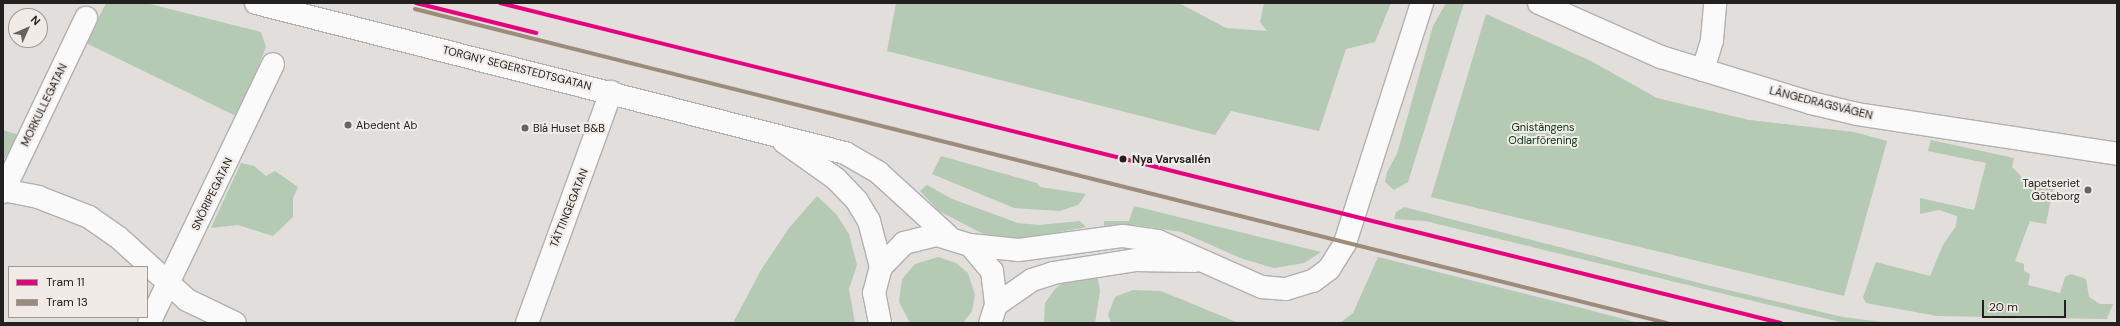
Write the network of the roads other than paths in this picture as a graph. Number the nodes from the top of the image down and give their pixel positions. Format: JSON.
{"nodes":[{"id":1,"x":256,"y":3,"type":"edge"},
{"id":2,"x":1422,"y":3,"type":"edge"},
{"id":3,"x":1539,"y":3,"type":"edge"},
{"id":4,"x":1715,"y":3,"type":"edge"},
{"id":5,"x":86,"y":18,"type":"dead end"},
{"id":6,"x":273,"y":64,"type":"dead end"},
{"id":7,"x":1702,"y":70,"type":"junction"},
{"id":8,"x":611,"y":92,"type":"junction"},
{"id":9,"x":777,"y":137,"type":"junction"},
{"id":10,"x":2117,"y":154,"type":"edge"},
{"id":11,"x":3,"y":191,"type":"edge"},
{"id":12,"x":948,"y":236,"type":"junction"},
{"id":13,"x":970,"y":245,"type":"junction"},
{"id":14,"x":1204,"y":262,"type":"junction"},
{"id":15,"x":881,"y":267,"type":"junction"},
{"id":16,"x":168,"y":284,"type":"junction"},
{"id":17,"x":996,"y":317,"type":"edge"},
{"id":18,"x":149,"y":323,"type":"edge"},
{"id":19,"x":234,"y":323,"type":"edge"},
{"id":20,"x":527,"y":323,"type":"edge"},
{"id":21,"x":880,"y":323,"type":"edge"}],
"edges":[{"from":1,"to":8,"type":"street","name":"TORGNY SEGERSTEDTSGATAN"},
{"from":2,"to":14,"type":"street"},
{"from":3,"to":7,"type":"street","name":"LÅNGEDRAGSVÄGEN"},
{"from":4,"to":7,"type":"street"},
{"from":5,"to":11,"type":"street","name":"MORKULLEGATAN"},
{"from":6,"to":16,"type":"street","name":"SNÖRIPEGATAN"},
{"from":7,"to":10,"type":"street","name":"LÅNGEDRAGSVÄGEN"},
{"from":8,"to":9,"type":"street","name":"TORGNY SEGERSTEDTSGATAN"},
{"from":8,"to":20,"type":"street","name":"TÄTTINGEGATAN"},
{"from":9,"to":12,"type":"street","name":"TORGNY SEGERSTEDTSGATAN"},
{"from":9,"to":15,"type":"street","name":"TORGNY SEGERSTEDTSGATAN"},
{"from":11,"to":16,"type":"street"},
{"from":12,"to":13,"type":"street"},
{"from":12,"to":15,"type":"street"},
{"from":13,"to":14,"type":"street"},
{"from":13,"to":17,"type":"street"},
{"from":14,"to":17,"type":"street"},
{"from":15,"to":21,"type":"street"},
{"from":16,"to":18,"type":"street","name":"SNÖRIPEGATAN"},
{"from":16,"to":19,"type":"street"}]}
